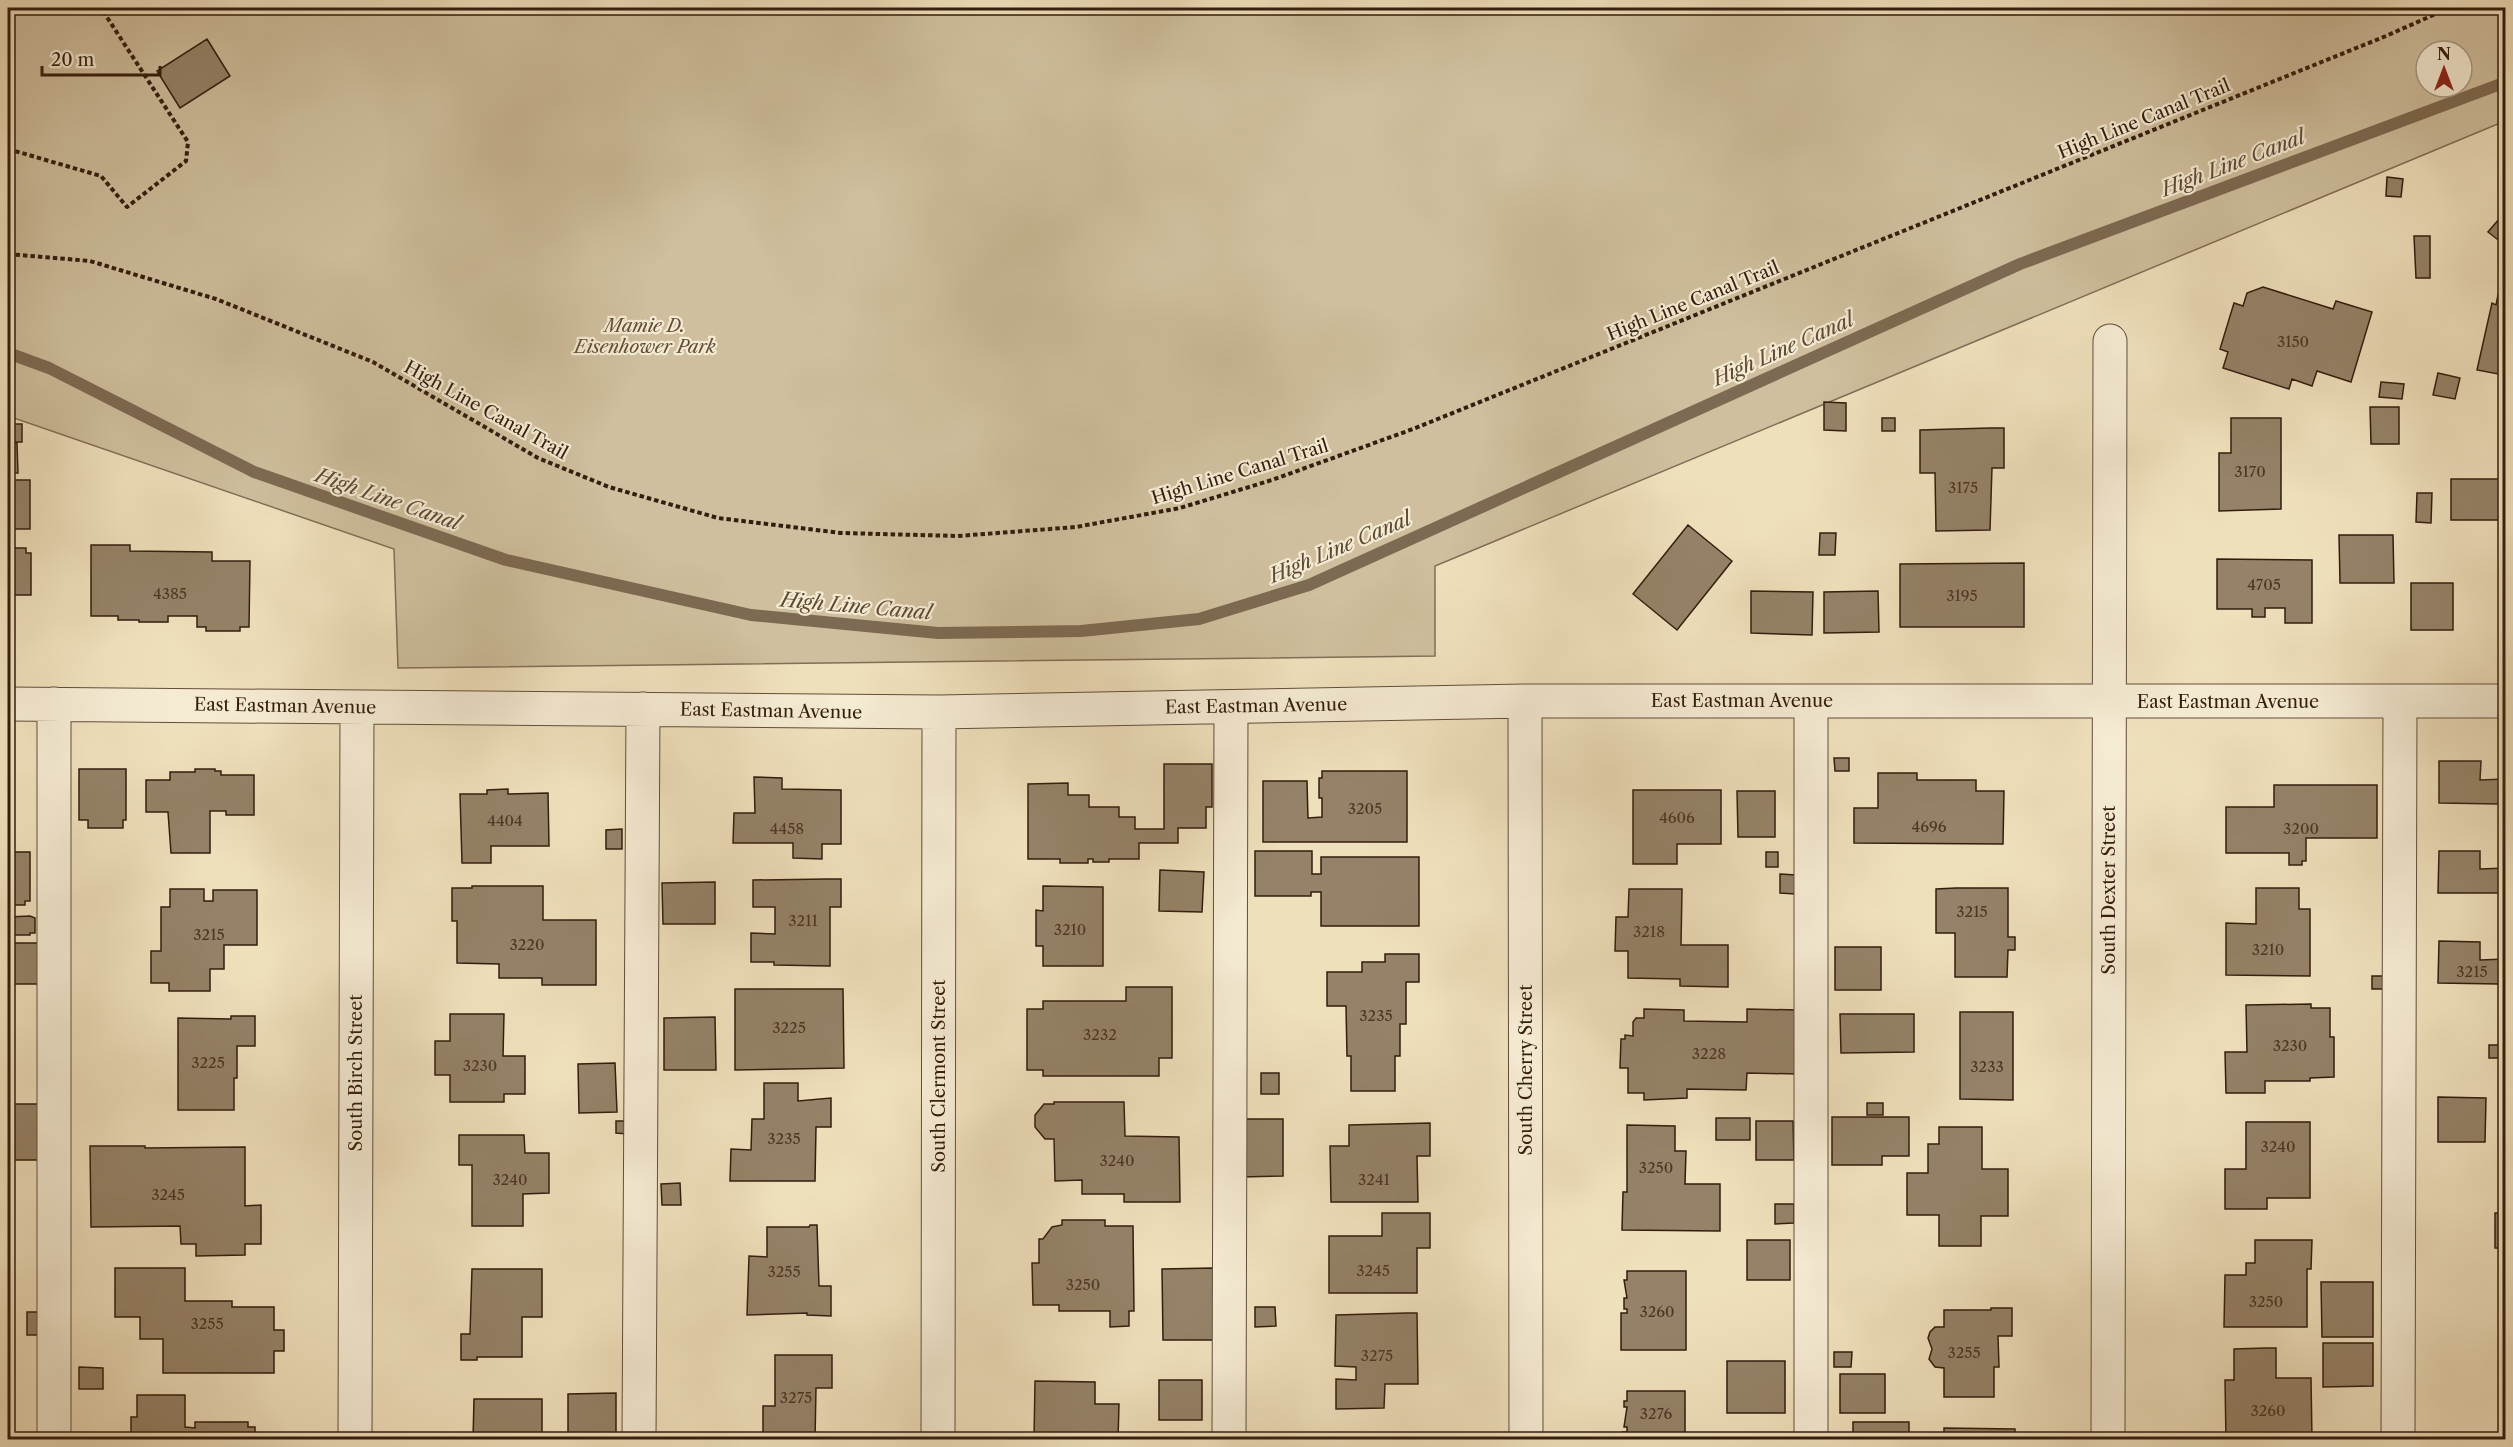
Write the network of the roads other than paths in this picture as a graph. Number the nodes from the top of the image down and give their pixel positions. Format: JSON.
{"nodes":[{"id":1,"x":2110,"y":341,"type":"dead end"},
{"id":2,"x":1525,"y":701,"type":"junction"},
{"id":3,"x":2505,"y":701,"type":"edge"},
{"id":4,"x":1811,"y":702,"type":"junction"},
{"id":5,"x":2109,"y":702,"type":"junction"},
{"id":6,"x":2400,"y":702,"type":"junction"},
{"id":7,"x":8,"y":704,"type":"edge"},
{"id":8,"x":54,"y":704,"type":"junction"},
{"id":9,"x":357,"y":707,"type":"junction"},
{"id":10,"x":1231,"y":707,"type":"junction"},
{"id":11,"x":643,"y":710,"type":"junction"},
{"id":12,"x":939,"y":712,"type":"junction"},
{"id":13,"x":54,"y":1440,"type":"edge"},
{"id":14,"x":355,"y":1440,"type":"edge"},
{"id":15,"x":639,"y":1440,"type":"edge"},
{"id":16,"x":938,"y":1440,"type":"edge"},
{"id":17,"x":1229,"y":1440,"type":"edge"},
{"id":18,"x":1526,"y":1440,"type":"edge"},
{"id":19,"x":1811,"y":1440,"type":"edge"},
{"id":20,"x":2108,"y":1440,"type":"edge"},
{"id":21,"x":2398,"y":1440,"type":"edge"}],
"edges":[{"from":1,"to":5,"type":"street","name":"South Dexter Street"},
{"from":2,"to":4,"type":"street","name":"East Eastman Avenue"},
{"from":2,"to":10,"type":"street","name":"East Eastman Avenue"},
{"from":2,"to":18,"type":"street","name":"South Cherry Street"},
{"from":3,"to":6,"type":"street","name":"East Eastman Avenue"},
{"from":4,"to":5,"type":"street","name":"East Eastman Avenue"},
{"from":4,"to":19,"type":"street"},
{"from":5,"to":6,"type":"street","name":"East Eastman Avenue"},
{"from":5,"to":20,"type":"street","name":"South Dexter Street"},
{"from":6,"to":21,"type":"street"},
{"from":7,"to":8,"type":"street","name":"East Eastman Avenue"},
{"from":8,"to":9,"type":"street","name":"East Eastman Avenue"},
{"from":8,"to":13,"type":"street"},
{"from":9,"to":11,"type":"street","name":"East Eastman Avenue"},
{"from":9,"to":14,"type":"street","name":"South Birch Street"},
{"from":10,"to":12,"type":"street","name":"East Eastman Avenue"},
{"from":10,"to":17,"type":"street"},
{"from":11,"to":12,"type":"street","name":"East Eastman Avenue"},
{"from":11,"to":15,"type":"street"},
{"from":12,"to":16,"type":"street","name":"South Clermont Street"}]}
